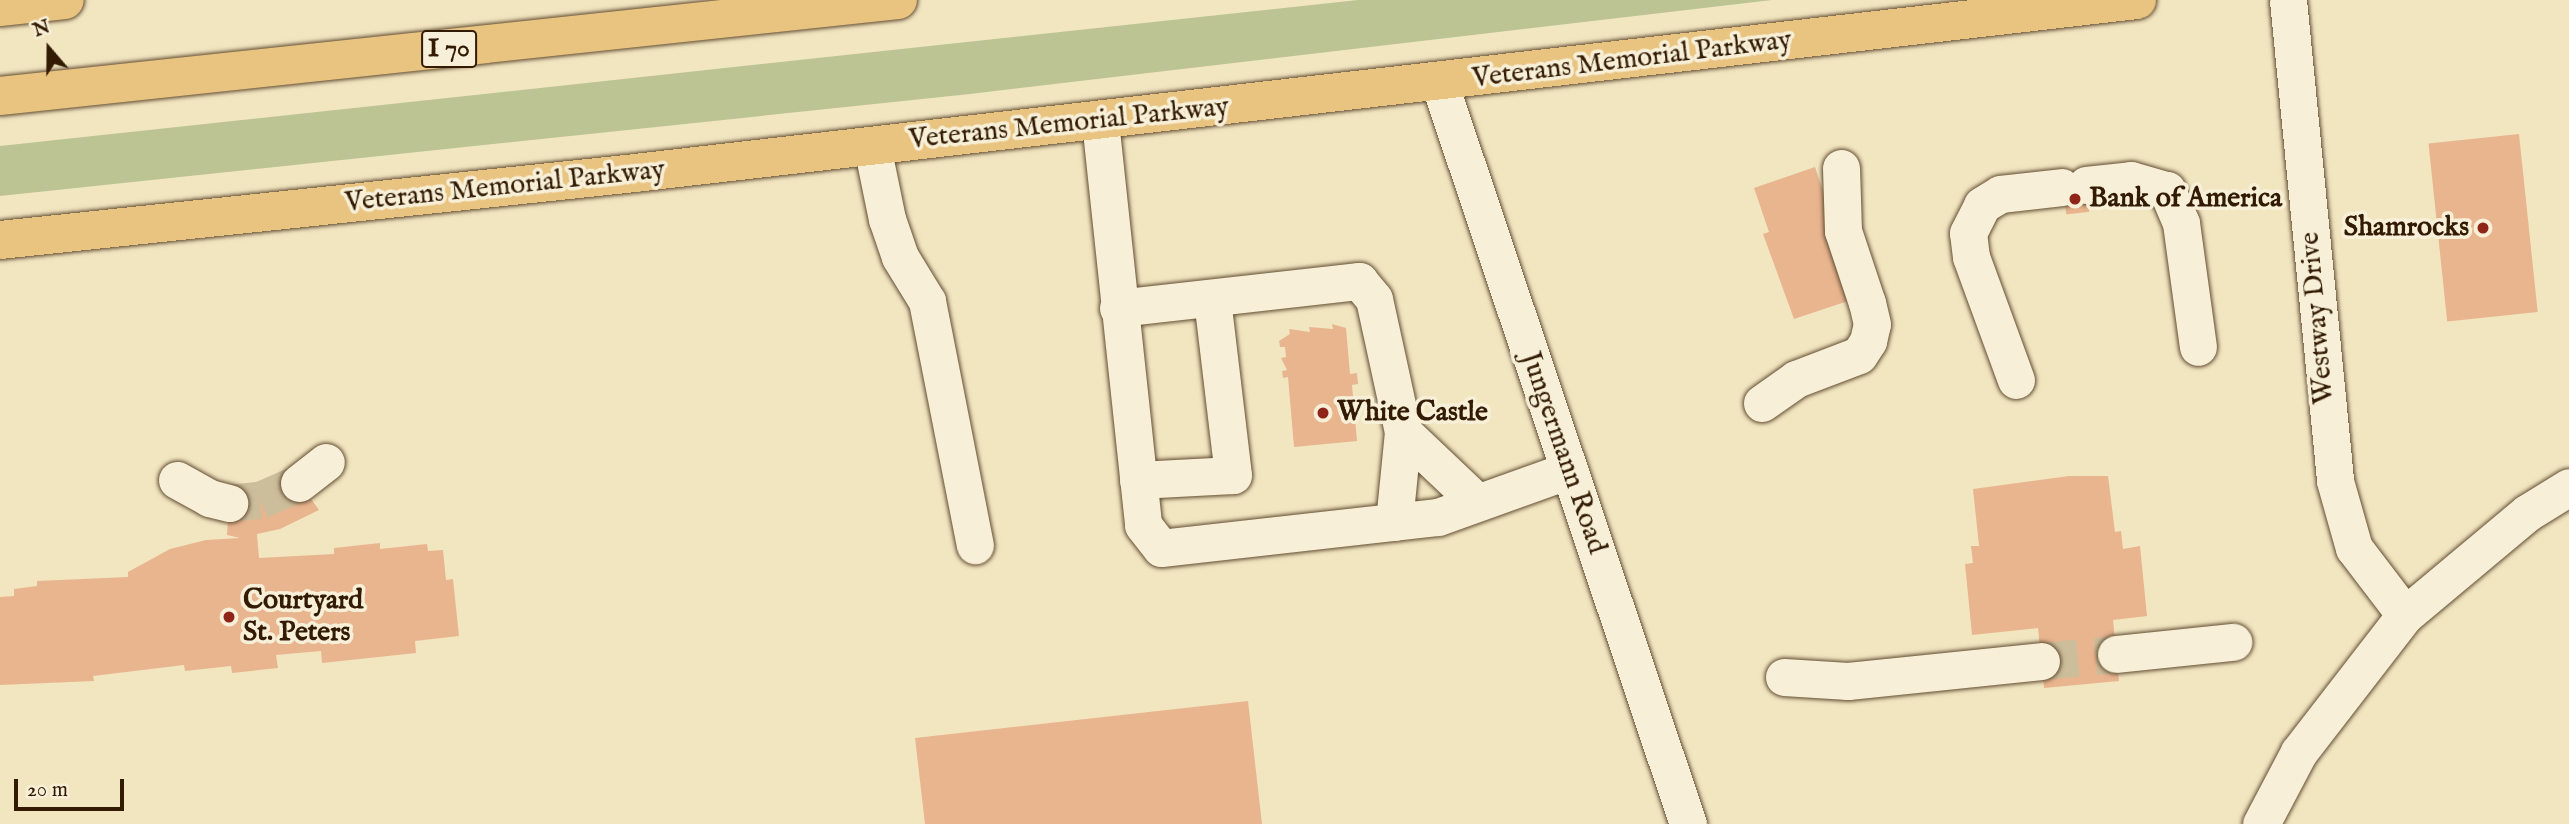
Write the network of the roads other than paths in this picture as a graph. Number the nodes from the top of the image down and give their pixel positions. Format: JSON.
{"nodes":[{"id":1,"x":65,"y":0,"type":"edge"},
{"id":2,"x":898,"y":0,"type":"edge"},
{"id":3,"x":2137,"y":0,"type":"edge"},
{"id":4,"x":2288,"y":0,"type":"edge"},
{"id":5,"x":0,"y":7,"type":"edge"},
{"id":6,"x":1439,"y":82,"type":"junction"},
{"id":7,"x":0,"y":96,"type":"edge"},
{"id":8,"x":1100,"y":121,"type":"junction"},
{"id":9,"x":872,"y":146,"type":"junction"},
{"id":10,"x":1841,"y":168,"type":"dead end"},
{"id":11,"x":0,"y":240,"type":"edge"},
{"id":12,"x":1212,"y":298,"type":"junction"},
{"id":13,"x":1118,"y":308,"type":"junction"},
{"id":14,"x":2199,"y":347,"type":"dead end"},
{"id":15,"x":2016,"y":380,"type":"dead end"},
{"id":16,"x":1762,"y":402,"type":"dead end"},
{"id":17,"x":1403,"y":432,"type":"junction"},
{"id":18,"x":1569,"y":470,"type":"junction"},
{"id":19,"x":177,"y":480,"type":"dead end"},
{"id":20,"x":1138,"y":480,"type":"junction"},
{"id":21,"x":2569,"y":487,"type":"edge"},
{"id":22,"x":1476,"y":502,"type":"junction"},
{"id":23,"x":229,"y":503,"type":"tunnel mouth"},
{"id":24,"x":1394,"y":522,"type":"junction"},
{"id":25,"x":975,"y":545,"type":"dead end"},
{"id":26,"x":2406,"y":615,"type":"junction"},
{"id":27,"x":2233,"y":642,"type":"dead end"},
{"id":28,"x":2116,"y":654,"type":"tunnel mouth"},
{"id":29,"x":2041,"y":662,"type":"tunnel mouth"},
{"id":30,"x":1784,"y":677,"type":"dead end"},
{"id":31,"x":1688,"y":824,"type":"edge"},
{"id":32,"x":2261,"y":824,"type":"edge"}],
"edges":[{"from":1,"to":5,"type":"main road"},
{"from":2,"to":7,"type":"main road","number":"I 70"},
{"from":3,"to":6,"type":"main road","name":"Veterans Memorial Parkway"},
{"from":4,"to":26,"type":"street","name":"Westway Drive"},
{"from":6,"to":8,"type":"main road","name":"Veterans Memorial Parkway"},
{"from":6,"to":18,"type":"street","name":"Jungermann Road"},
{"from":8,"to":9,"type":"main road","name":"Veterans Memorial Parkway"},
{"from":8,"to":13,"type":"street"},
{"from":9,"to":11,"type":"main road","name":"Veterans Memorial Parkway"},
{"from":9,"to":25,"type":"street"},
{"from":10,"to":16,"type":"street"},
{"from":12,"to":13,"type":"street"},
{"from":12,"to":17,"type":"street"},
{"from":12,"to":20,"type":"street"},
{"from":13,"to":20,"type":"street"},
{"from":14,"to":15,"type":"street"},
{"from":17,"to":22,"type":"street"},
{"from":17,"to":24,"type":"street"},
{"from":18,"to":22,"type":"street"},
{"from":18,"to":31,"type":"street","name":"Jungermann Road"},
{"from":19,"to":23,"type":"street"},
{"from":20,"to":24,"type":"street"},
{"from":21,"to":26,"type":"street"},
{"from":22,"to":24,"type":"street"},
{"from":26,"to":32,"type":"street"},
{"from":27,"to":28,"type":"street"},
{"from":29,"to":30,"type":"street"}]}
